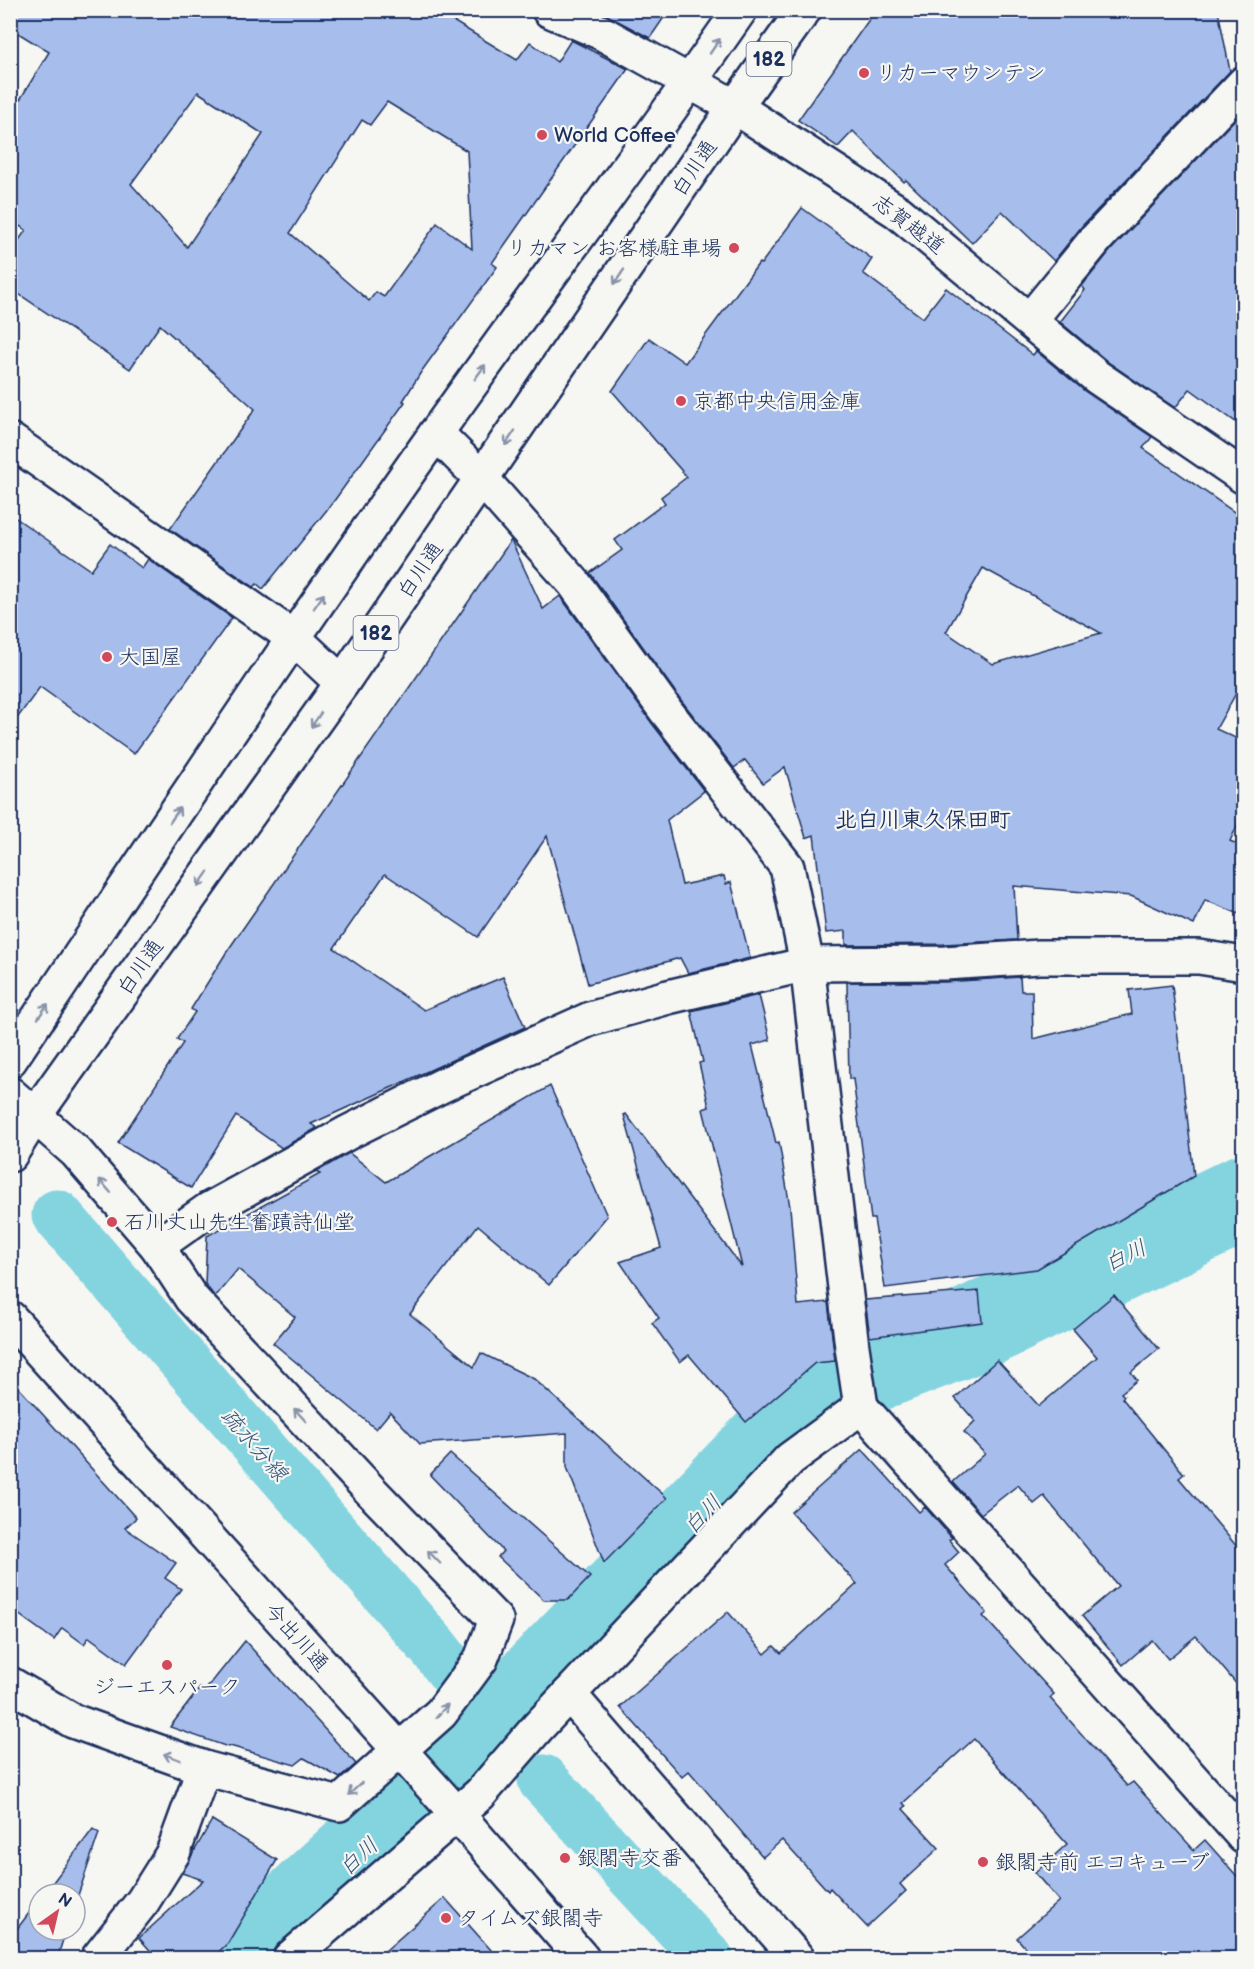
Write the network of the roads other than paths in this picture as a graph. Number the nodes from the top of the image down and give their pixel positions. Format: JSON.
{"nodes":[{"id":1,"x":549,"y":10,"type":"edge"},
{"id":2,"x":740,"y":10,"type":"edge"},
{"id":3,"x":804,"y":10,"type":"edge"},
{"id":4,"x":691,"y":82,"type":"junction"},
{"id":5,"x":1244,"y":83,"type":"edge"},
{"id":6,"x":735,"y":107,"type":"junction"},
{"id":7,"x":1030,"y":320,"type":"junction"},
{"id":8,"x":436,"y":433,"type":"junction"},
{"id":9,"x":10,"y":440,"type":"edge"},
{"id":10,"x":1244,"y":477,"type":"edge"},
{"id":11,"x":482,"y":479,"type":"junction"},
{"id":12,"x":294,"y":638,"type":"junction"},
{"id":13,"x":342,"y":683,"type":"junction"},
{"id":14,"x":807,"y":964,"type":"junction"},
{"id":15,"x":1244,"y":964,"type":"edge"},
{"id":16,"x":10,"y":1060,"type":"edge"},
{"id":17,"x":10,"y":1094,"type":"edge"},
{"id":18,"x":35,"y":1115,"type":"junction"},
{"id":19,"x":10,"y":1155,"type":"edge"},
{"id":20,"x":157,"y":1246,"type":"junction"},
{"id":21,"x":10,"y":1318,"type":"edge"},
{"id":22,"x":859,"y":1398,"type":"junction"},
{"id":23,"x":10,"y":1684,"type":"edge"},
{"id":24,"x":569,"y":1694,"type":"junction"},
{"id":25,"x":408,"y":1760,"type":"junction"},
{"id":26,"x":204,"y":1768,"type":"junction"},
{"id":27,"x":450,"y":1807,"type":"junction"},
{"id":28,"x":1244,"y":1837,"type":"edge"},
{"id":29,"x":98,"y":1959,"type":"edge"},
{"id":30,"x":290,"y":1959,"type":"edge"},
{"id":31,"x":582,"y":1959,"type":"edge"},
{"id":32,"x":797,"y":1959,"type":"edge"}],
"edges":[{"from":1,"to":4,"type":"street","name":"志賀越道"},
{"from":4,"to":2,"type":"street","number":"182","one_way":true},
{"from":3,"to":6,"type":"street","name":"白川通","number":"182"},
{"from":4,"to":6,"type":"street","name":"志賀越道"},
{"from":8,"to":4,"type":"street","number":"182","one_way":true},
{"from":5,"to":7,"type":"street"},
{"from":6,"to":7,"type":"street","name":"志賀越道"},
{"from":6,"to":11,"type":"street","name":"白川通","number":"182","one_way":true},
{"from":7,"to":10,"type":"street","name":"志賀越道"},
{"from":8,"to":11,"type":"street"},
{"from":12,"to":8,"type":"street","number":"182","one_way":true},
{"from":9,"to":12,"type":"street"},
{"from":11,"to":13,"type":"street","name":"白川通","number":"182"},
{"from":11,"to":14,"type":"street"},
{"from":12,"to":13,"type":"street"},
{"from":16,"to":12,"type":"street","number":"182","one_way":true},
{"from":13,"to":18,"type":"street","name":"白川通","number":"182","one_way":true},
{"from":14,"to":15,"type":"street"},
{"from":14,"to":20,"type":"street"},
{"from":14,"to":22,"type":"street"},
{"from":17,"to":18,"type":"street"},
{"from":18,"to":19,"type":"street","name":"白川通","number":"182"},
{"from":20,"to":18,"type":"street","one_way":true},
{"from":25,"to":20,"type":"street","one_way":true},
{"from":21,"to":25,"type":"street","name":"今出川通"},
{"from":22,"to":24,"type":"street"},
{"from":22,"to":28,"type":"street"},
{"from":26,"to":23,"type":"street","one_way":true},
{"from":24,"to":27,"type":"street"},
{"from":24,"to":32,"type":"street"},
{"from":25,"to":26,"type":"street","one_way":true},
{"from":25,"to":27,"type":"street","name":"今出川通"},
{"from":26,"to":29,"type":"street"},
{"from":27,"to":30,"type":"street"},
{"from":27,"to":31,"type":"street","name":"今出川通"}]}
